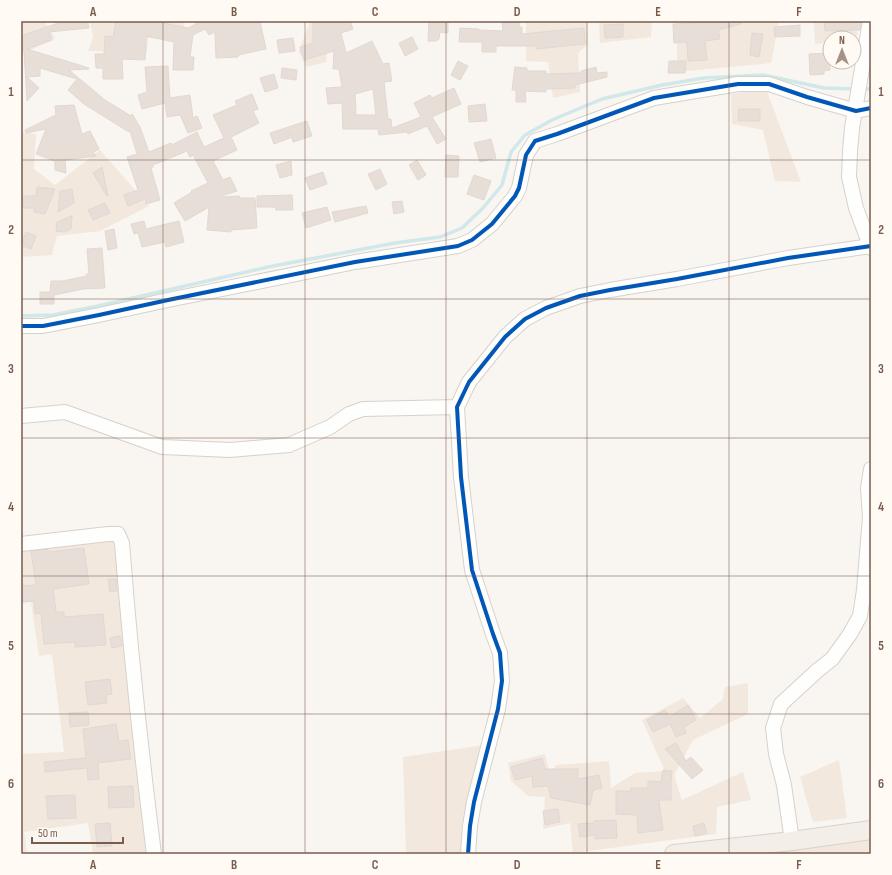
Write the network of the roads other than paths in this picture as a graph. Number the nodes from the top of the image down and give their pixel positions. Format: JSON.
{"nodes":[{"id":1,"x":870,"y":21,"type":"edge"},
{"id":2,"x":871,"y":108,"type":"edge"},
{"id":3,"x":856,"y":111,"type":"junction"},
{"id":4,"x":871,"y":247,"type":"edge"},
{"id":5,"x":21,"y":326,"type":"edge"},
{"id":6,"x":457,"y":407,"type":"junction"},
{"id":7,"x":21,"y":416,"type":"edge"},
{"id":8,"x":871,"y":469,"type":"edge"},
{"id":9,"x":21,"y":544,"type":"edge"},
{"id":10,"x":871,"y":830,"type":"edge"},
{"id":11,"x":792,"y":841,"type":"junction"},
{"id":12,"x":154,"y":854,"type":"edge"},
{"id":13,"x":468,"y":854,"type":"edge"},
{"id":14,"x":674,"y":854,"type":"edge"}],
"edges":[{"from":1,"to":3,"type":"street"},
{"from":2,"to":3,"type":"street"},
{"from":3,"to":4,"type":"street"},
{"from":3,"to":5,"type":"street"},
{"from":4,"to":6,"type":"street"},
{"from":6,"to":7,"type":"street"},
{"from":6,"to":13,"type":"street"},
{"from":8,"to":11,"type":"street"},
{"from":9,"to":12,"type":"street"},
{"from":10,"to":11,"type":"main road"},
{"from":11,"to":14,"type":"main road"}]}
